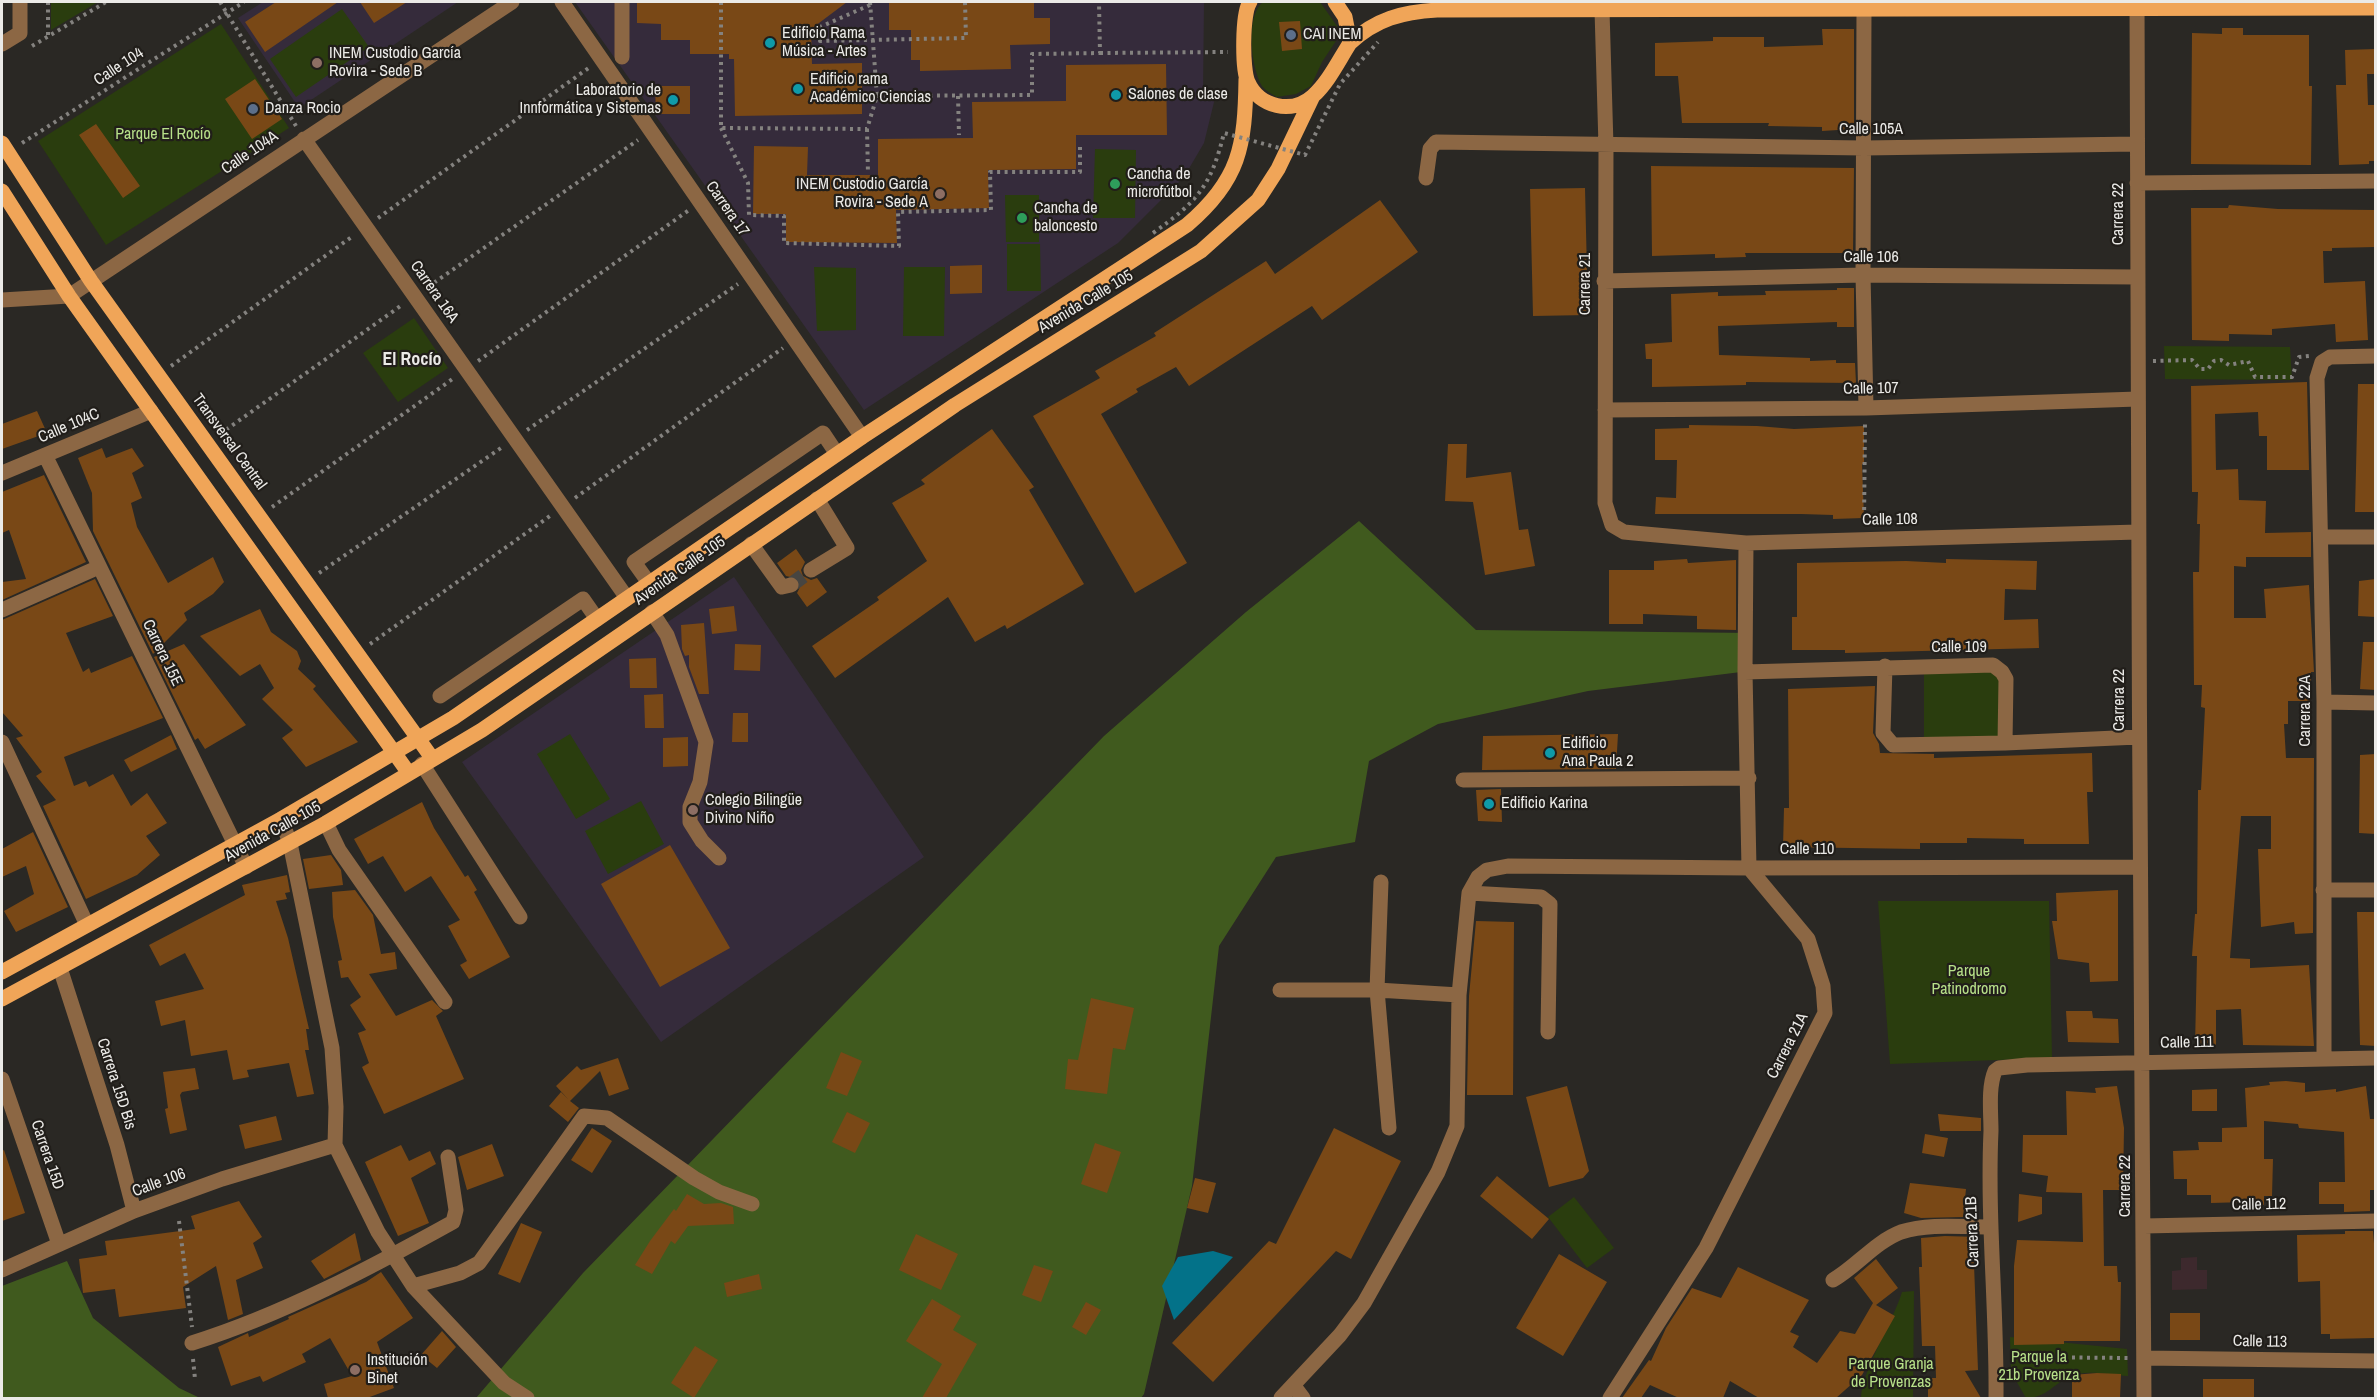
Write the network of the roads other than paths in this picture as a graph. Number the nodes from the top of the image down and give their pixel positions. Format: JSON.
{"nodes":[{"id":1,"x":20,"y":2,"type":"edge"},
{"id":2,"x":512,"y":2,"type":"edge"},
{"id":3,"x":622,"y":2,"type":"edge"},
{"id":4,"x":1244,"y":2,"type":"edge"},
{"id":5,"x":1250,"y":2,"type":"edge"},
{"id":6,"x":1335,"y":2,"type":"edge"},
{"id":7,"x":569,"y":4,"type":"edge"},
{"id":8,"x":2137,"y":5,"type":"edge"},
{"id":9,"x":2376,"y":8,"type":"edge"},
{"id":10,"x":1864,"y":9,"type":"junction"},
{"id":11,"x":1602,"y":10,"type":"junction"},
{"id":12,"x":1244,"y":18,"type":"junction"},
{"id":13,"x":1350,"y":43,"type":"junction"},
{"id":14,"x":2,"y":44,"type":"edge"},
{"id":15,"x":622,"y":57,"type":"dead end"},
{"id":16,"x":1246,"y":80,"type":"junction"},
{"id":17,"x":1313,"y":96,"type":"junction"},
{"id":18,"x":304,"y":139,"type":"junction"},
{"id":19,"x":2137,"y":144,"type":"junction"},
{"id":20,"x":1606,"y":147,"type":"junction"},
{"id":21,"x":4,"y":148,"type":"edge"},
{"id":22,"x":1864,"y":148,"type":"junction"},
{"id":23,"x":1426,"y":178,"type":"dead end"},
{"id":24,"x":2376,"y":181,"type":"edge"},
{"id":25,"x":2137,"y":183,"type":"junction"},
{"id":26,"x":2,"y":191,"type":"edge"},
{"id":27,"x":1863,"y":275,"type":"junction"},
{"id":28,"x":2138,"y":276,"type":"junction"},
{"id":29,"x":91,"y":281,"type":"junction"},
{"id":30,"x":1604,"y":281,"type":"junction"},
{"id":31,"x":69,"y":296,"type":"junction"},
{"id":32,"x":2,"y":300,"type":"edge"},
{"id":33,"x":2376,"y":356,"type":"edge"},
{"id":34,"x":2138,"y":399,"type":"junction"},
{"id":35,"x":1866,"y":408,"type":"junction"},
{"id":36,"x":1605,"y":410,"type":"junction"},
{"id":37,"x":150,"y":411,"type":"junction"},
{"id":38,"x":862,"y":437,"type":"junction"},
{"id":39,"x":837,"y":454,"type":"junction"},
{"id":40,"x":45,"y":455,"type":"junction"},
{"id":41,"x":2,"y":473,"type":"edge"},
{"id":42,"x":816,"y":499,"type":"junction"},
{"id":43,"x":2138,"y":532,"type":"junction"},
{"id":44,"x":1643,"y":533,"type":"joint"},
{"id":45,"x":2322,"y":537,"type":"junction"},
{"id":46,"x":2376,"y":537,"type":"edge"},
{"id":47,"x":1746,"y":543,"type":"junction"},
{"id":48,"x":751,"y":544,"type":"junction"},
{"id":49,"x":99,"y":567,"type":"junction"},
{"id":50,"x":811,"y":570,"type":"tunnel mouth"},
{"id":51,"x":649,"y":583,"type":"junction"},
{"id":52,"x":791,"y":585,"type":"dead end"},
{"id":53,"x":627,"y":598,"type":"junction"},
{"id":54,"x":2,"y":610,"type":"edge"},
{"id":55,"x":652,"y":612,"type":"junction"},
{"id":56,"x":597,"y":619,"type":"junction"},
{"id":57,"x":1885,"y":666,"type":"junction"},
{"id":58,"x":1745,"y":672,"type":"junction"},
{"id":59,"x":440,"y":696,"type":"dead end"},
{"id":60,"x":2324,"y":702,"type":"junction"},
{"id":61,"x":2376,"y":702,"type":"edge"},
{"id":62,"x":2138,"y":737,"type":"junction"},
{"id":63,"x":418,"y":739,"type":"junction"},
{"id":64,"x":2,"y":742,"type":"edge"},
{"id":65,"x":2006,"y":742,"type":"junction"},
{"id":66,"x":394,"y":753,"type":"junction"},
{"id":67,"x":427,"y":761,"type":"junction"},
{"id":68,"x":408,"y":772,"type":"junction"},
{"id":69,"x":1749,"y":778,"type":"junction"},
{"id":70,"x":1463,"y":780,"type":"dead end"},
{"id":71,"x":281,"y":819,"type":"junction"},
{"id":72,"x":326,"y":824,"type":"junction"},
{"id":73,"x":236,"y":843,"type":"junction"},
{"id":74,"x":290,"y":843,"type":"junction"},
{"id":75,"x":719,"y":858,"type":"dead end"},
{"id":76,"x":246,"y":867,"type":"junction"},
{"id":77,"x":2139,"y":867,"type":"junction"},
{"id":78,"x":1749,"y":868,"type":"junction"},
{"id":79,"x":1382,"y":882,"type":"dead end"},
{"id":80,"x":2323,"y":890,"type":"junction"},
{"id":81,"x":2376,"y":891,"type":"edge"},
{"id":82,"x":1469,"y":892,"type":"junction"},
{"id":83,"x":520,"y":917,"type":"dead end"},
{"id":84,"x":87,"y":925,"type":"junction"},
{"id":85,"x":60,"y":968,"type":"junction"},
{"id":86,"x":2,"y":972,"type":"edge"},
{"id":87,"x":1280,"y":990,"type":"dead end"},
{"id":88,"x":1377,"y":990,"type":"junction"},
{"id":89,"x":1459,"y":995,"type":"junction"},
{"id":90,"x":2,"y":999,"type":"edge"},
{"id":91,"x":445,"y":1002,"type":"dead end"},
{"id":92,"x":1548,"y":1032,"type":"dead end"},
{"id":93,"x":2324,"y":1058,"type":"junction"},
{"id":94,"x":2376,"y":1058,"type":"edge"},
{"id":95,"x":2144,"y":1062,"type":"junction"},
{"id":96,"x":1999,"y":1068,"type":"joint"},
{"id":97,"x":2,"y":1079,"type":"edge"},
{"id":98,"x":1389,"y":1128,"type":"dead end"},
{"id":99,"x":335,"y":1145,"type":"junction"},
{"id":100,"x":448,"y":1157,"type":"dead end"},
{"id":101,"x":752,"y":1204,"type":"dead end"},
{"id":102,"x":134,"y":1211,"type":"junction"},
{"id":103,"x":2376,"y":1221,"type":"edge"},
{"id":104,"x":2144,"y":1226,"type":"junction"},
{"id":105,"x":1989,"y":1227,"type":"junction"},
{"id":106,"x":59,"y":1244,"type":"junction"},
{"id":107,"x":392,"y":1256,"type":"junction"},
{"id":108,"x":2,"y":1270,"type":"edge"},
{"id":109,"x":1833,"y":1280,"type":"dead end"},
{"id":110,"x":413,"y":1286,"type":"junction"},
{"id":111,"x":192,"y":1343,"type":"road end"},
{"id":112,"x":2144,"y":1358,"type":"junction"},
{"id":113,"x":2376,"y":1362,"type":"edge"},
{"id":114,"x":1299,"y":1392,"type":"edge"},
{"id":115,"x":527,"y":1398,"type":"edge"},
{"id":116,"x":1281,"y":1398,"type":"edge"},
{"id":117,"x":1610,"y":1398,"type":"edge"},
{"id":118,"x":1996,"y":1398,"type":"edge"},
{"id":119,"x":2144,"y":1398,"type":"edge"}],
"edges":[{"from":1,"to":14,"type":"street"},
{"from":2,"to":18,"type":"street","name":"Calle 104A"},
{"from":3,"to":15,"type":"street"},
{"from":4,"to":12,"type":"street"},
{"from":5,"to":12,"type":"main road"},
{"from":6,"to":13,"type":"main road"},
{"from":7,"to":38,"type":"street","name":"Carrera 17"},
{"from":8,"to":9,"type":"main road"},
{"from":8,"to":10,"type":"main road"},
{"from":8,"to":19,"type":"street","name":"Carrera 22"},
{"from":10,"to":11,"type":"main road"},
{"from":10,"to":22,"type":"street"},
{"from":11,"to":13,"type":"main road"},
{"from":11,"to":20,"type":"street","name":"Carrera 21"},
{"from":12,"to":16,"type":"main road","name":"Avenida Calle 105"},
{"from":13,"to":17,"type":"main road","name":"Avenida Calle 105"},
{"from":16,"to":17,"type":"main road"},
{"from":16,"to":38,"type":"main road","name":"Avenida Calle 105"},
{"from":17,"to":42,"type":"main road","name":"Avenida Calle 105"},
{"from":18,"to":29,"type":"street","name":"Calle 104A"},
{"from":18,"to":53,"type":"street","name":"Carrera 16A"},
{"from":19,"to":22,"type":"street","name":"Calle 105A"},
{"from":19,"to":25,"type":"street","name":"Carrera 22"},
{"from":20,"to":22,"type":"street","name":"Calle 105A"},
{"from":20,"to":23,"type":"street","name":"Calle 105A"},
{"from":20,"to":30,"type":"street","name":"Carrera 21"},
{"from":21,"to":29,"type":"main road","name":"Transversal Central"},
{"from":22,"to":27,"type":"street"},
{"from":24,"to":25,"type":"street"},
{"from":25,"to":28,"type":"street","name":"Carrera 22"},
{"from":26,"to":31,"type":"main road"},
{"from":27,"to":28,"type":"street","name":"Calle 106"},
{"from":27,"to":30,"type":"street","name":"Calle 106"},
{"from":27,"to":35,"type":"street"},
{"from":28,"to":34,"type":"street","name":"Carrera 22"},
{"from":29,"to":31,"type":"street","name":"Calle 104A"},
{"from":29,"to":63,"type":"main road","name":"Transversal Central"},
{"from":30,"to":36,"type":"street","name":"Carrera 21"},
{"from":31,"to":32,"type":"street"},
{"from":31,"to":37,"type":"main road"},
{"from":33,"to":45,"type":"street","name":"Carrera 22A"},
{"from":34,"to":35,"type":"street","name":"Calle 107"},
{"from":34,"to":43,"type":"street","name":"Carrera 22"},
{"from":35,"to":36,"type":"street","name":"Calle 107"},
{"from":36,"to":44,"type":"street","name":"Carrera 21"},
{"from":37,"to":40,"type":"street","name":"Calle 104C"},
{"from":37,"to":66,"type":"main road"},
{"from":38,"to":39,"type":"main road","name":"Avenida Calle 105"},
{"from":39,"to":51,"type":"main road","name":"Avenida Calle 105"},
{"from":39,"to":51,"type":"street"},
{"from":40,"to":41,"type":"street","name":"Calle 104C"},
{"from":40,"to":49,"type":"street","name":"Carrera 15E"},
{"from":42,"to":48,"type":"main road","name":"Avenida Calle 105"},
{"from":42,"to":50,"type":"street"},
{"from":43,"to":47,"type":"street","name":"Calle 108"},
{"from":43,"to":62,"type":"street","name":"Carrera 22"},
{"from":44,"to":47,"type":"street","name":"Calle 108"},
{"from":45,"to":46,"type":"street"},
{"from":45,"to":60,"type":"street","name":"Carrera 22A"},
{"from":47,"to":58,"type":"street"},
{"from":48,"to":52,"type":"street"},
{"from":48,"to":55,"type":"main road","name":"Avenida Calle 105"},
{"from":49,"to":54,"type":"street"},
{"from":49,"to":73,"type":"street","name":"Carrera 15E"},
{"from":51,"to":53,"type":"main road","name":"Avenida Calle 105"},
{"from":53,"to":56,"type":"main road","name":"Avenida Calle 105"},
{"from":55,"to":67,"type":"main road","name":"Avenida Calle 105"},
{"from":55,"to":75,"type":"street"},
{"from":56,"to":59,"type":"street"},
{"from":56,"to":63,"type":"main road","name":"Avenida Calle 105"},
{"from":57,"to":58,"type":"street","name":"Calle 109"},
{"from":57,"to":65,"type":"street","name":"Calle 109"},
{"from":57,"to":65,"type":"street"},
{"from":58,"to":69,"type":"street"},
{"from":60,"to":61,"type":"street"},
{"from":60,"to":80,"type":"street","name":"Carrera 22A"},
{"from":62,"to":65,"type":"street"},
{"from":62,"to":77,"type":"street","name":"Carrera 22"},
{"from":63,"to":66,"type":"main road","name":"Avenida Calle 105"},
{"from":63,"to":67,"type":"main road","name":"Transversal Central"},
{"from":64,"to":84,"type":"street"},
{"from":66,"to":68,"type":"main road"},
{"from":66,"to":71,"type":"main road","name":"Avenida Calle 105"},
{"from":67,"to":68,"type":"main road","name":"Avenida Calle 105"},
{"from":67,"to":83,"type":"street"},
{"from":68,"to":72,"type":"main road","name":"Avenida Calle 105"},
{"from":69,"to":70,"type":"street"},
{"from":69,"to":78,"type":"street"},
{"from":71,"to":73,"type":"main road","name":"Avenida Calle 105"},
{"from":71,"to":74,"type":"street"},
{"from":72,"to":74,"type":"main road","name":"Avenida Calle 105"},
{"from":72,"to":91,"type":"street"},
{"from":73,"to":76,"type":"street","name":"Carrera 15E"},
{"from":73,"to":84,"type":"main road","name":"Avenida Calle 105"},
{"from":74,"to":76,"type":"main road","name":"Avenida Calle 105"},
{"from":74,"to":99,"type":"street"},
{"from":76,"to":85,"type":"main road","name":"Avenida Calle 105"},
{"from":77,"to":78,"type":"street","name":"Calle 110"},
{"from":77,"to":95,"type":"street","name":"Carrera 22"},
{"from":78,"to":82,"type":"street","name":"Calle 110"},
{"from":78,"to":117,"type":"street","name":"Carrera 21A"},
{"from":79,"to":88,"type":"street"},
{"from":80,"to":81,"type":"street"},
{"from":80,"to":93,"type":"street","name":"Carrera 22A"},
{"from":82,"to":89,"type":"street"},
{"from":82,"to":92,"type":"street"},
{"from":84,"to":86,"type":"main road","name":"Avenida Calle 105"},
{"from":85,"to":90,"type":"main road","name":"Avenida Calle 105"},
{"from":85,"to":102,"type":"street","name":"Carrera 15D Bis"},
{"from":87,"to":88,"type":"street"},
{"from":88,"to":89,"type":"street"},
{"from":88,"to":98,"type":"street"},
{"from":89,"to":114,"type":"street"},
{"from":93,"to":94,"type":"street","name":"Calle 111"},
{"from":93,"to":95,"type":"street","name":"Calle 111"},
{"from":95,"to":96,"type":"street","name":"Calle 111"},
{"from":95,"to":104,"type":"street","name":"Carrera 22"},
{"from":96,"to":105,"type":"street","name":"Carrera 21B"},
{"from":97,"to":106,"type":"street","name":"Carrera 15D"},
{"from":99,"to":102,"type":"street","name":"Calle 106"},
{"from":99,"to":107,"type":"street"},
{"from":100,"to":107,"type":"street"},
{"from":101,"to":110,"type":"street"},
{"from":102,"to":106,"type":"street","name":"Calle 106"},
{"from":103,"to":104,"type":"street","name":"Calle 112"},
{"from":104,"to":112,"type":"street","name":"Carrera 22"},
{"from":105,"to":109,"type":"street"},
{"from":105,"to":118,"type":"street","name":"Carrera 21B"},
{"from":106,"to":108,"type":"street","name":"Calle 106"},
{"from":107,"to":110,"type":"street"},
{"from":107,"to":111,"type":"street"},
{"from":110,"to":115,"type":"street"},
{"from":112,"to":113,"type":"street","name":"Calle 113"},
{"from":112,"to":119,"type":"street","name":"Carrera 22"},
{"from":114,"to":116,"type":"street"}]}
